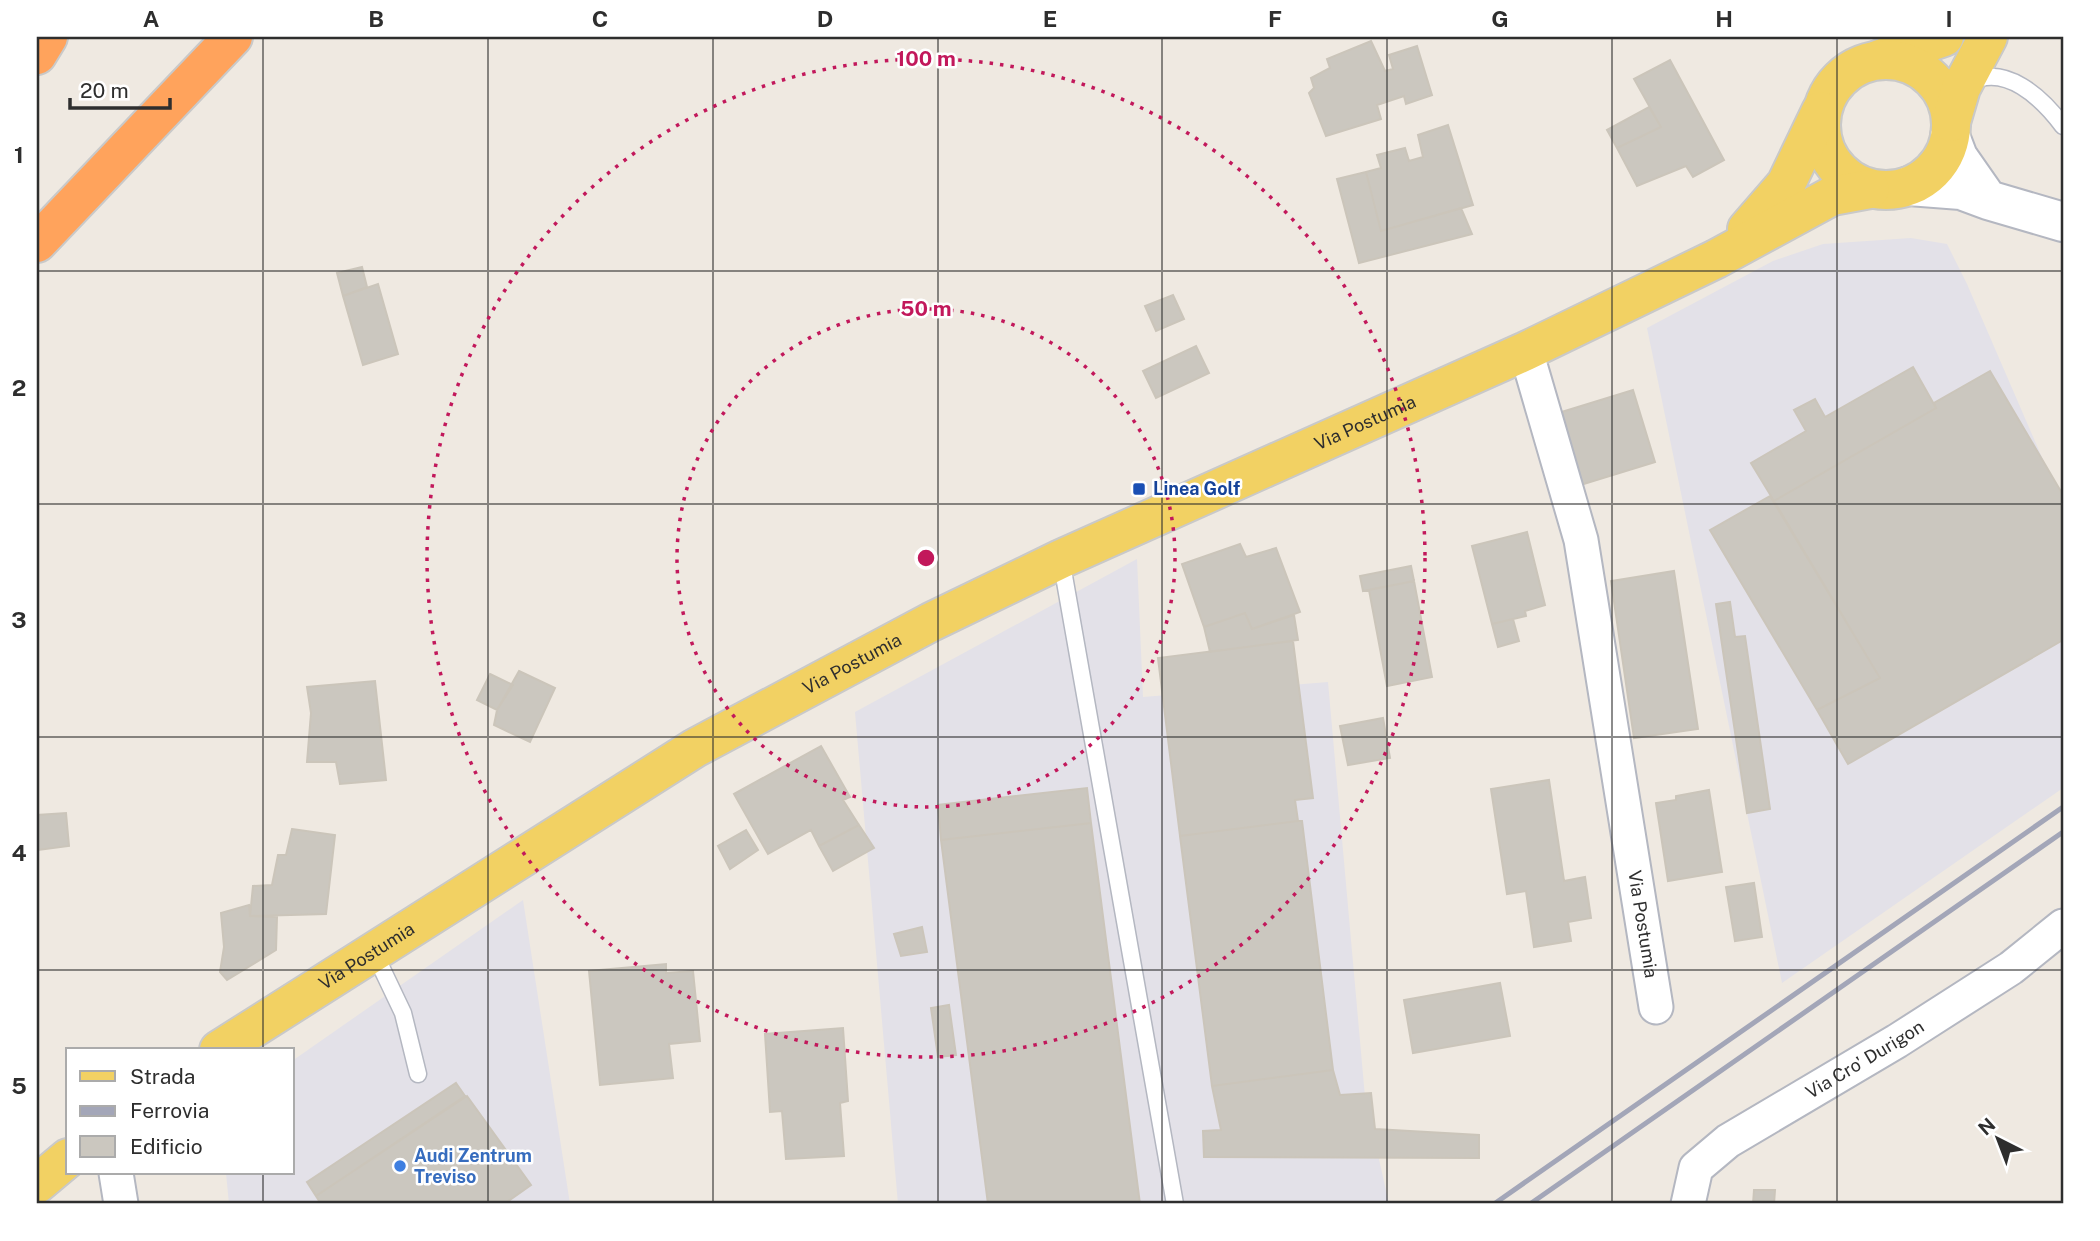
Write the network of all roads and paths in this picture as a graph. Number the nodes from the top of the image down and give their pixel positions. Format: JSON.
{"nodes":[{"id":1,"x":48,"y":37,"type":"edge"},
{"id":2,"x":233,"y":37,"type":"edge"},
{"id":3,"x":1944,"y":37,"type":"edge"},
{"id":4,"x":1987,"y":37,"type":"edge"},
{"id":5,"x":37,"y":55,"type":"edge"},
{"id":6,"x":1880,"y":59,"type":"junction"},
{"id":7,"x":1821,"y":111,"type":"junction"},
{"id":8,"x":1954,"y":115,"type":"junction"},
{"id":9,"x":2063,"y":125,"type":"edge"},
{"id":10,"x":1909,"y":186,"type":"junction"},
{"id":11,"x":1870,"y":188,"type":"junction"},
{"id":12,"x":2005,"y":204,"type":"junction"},
{"id":13,"x":2063,"y":205,"type":"edge"},
{"id":14,"x":2063,"y":222,"type":"edge"},
{"id":15,"x":37,"y":243,"type":"edge"},
{"id":16,"x":1716,"y":259,"type":"junction"},
{"id":17,"x":1526,"y":351,"type":"junction"},
{"id":18,"x":1061,"y":559,"type":"junction"},
{"id":19,"x":2063,"y":926,"type":"edge"},
{"id":20,"x":373,"y":950,"type":"junction"},
{"id":21,"x":1656,"y":1007,"type":"dead end"},
{"id":22,"x":222,"y":1048,"type":"edge"},
{"id":23,"x":418,"y":1074,"type":"dead end"},
{"id":24,"x":66,"y":1159,"type":"edge"},
{"id":25,"x":66,"y":1160,"type":"edge"},
{"id":26,"x":116,"y":1174,"type":"edge"},
{"id":27,"x":37,"y":1177,"type":"edge"},
{"id":28,"x":37,"y":1184,"type":"edge"},
{"id":29,"x":121,"y":1204,"type":"edge"},
{"id":30,"x":1175,"y":1204,"type":"edge"},
{"id":31,"x":1688,"y":1204,"type":"edge"}],
"edges":[{"from":1,"to":5,"type":"highway"},
{"from":2,"to":15,"type":"highway"},
{"from":3,"to":6,"type":"main road"},
{"from":4,"to":8,"type":"main road"},
{"from":6,"to":7,"type":"main road"},
{"from":6,"to":8,"type":"main road"},
{"from":7,"to":11,"type":"main road"},
{"from":7,"to":16,"type":"main road"},
{"from":8,"to":9,"type":"lane"},
{"from":8,"to":10,"type":"main road"},
{"from":8,"to":12,"type":"street"},
{"from":10,"to":11,"type":"main road"},
{"from":10,"to":12,"type":"street"},
{"from":11,"to":16,"type":"main road","name":"Via Postumia"},
{"from":12,"to":13,"type":"lane"},
{"from":12,"to":14,"type":"street"},
{"from":16,"to":17,"type":"main road","name":"Via Postumia"},
{"from":17,"to":18,"type":"main road","name":"Via Postumia"},
{"from":17,"to":21,"type":"street","name":"Via Postumia"},
{"from":18,"to":20,"type":"main road","name":"Via Postumia"},
{"from":18,"to":30,"type":"lane"},
{"from":19,"to":31,"type":"street","name":"Via Cro' Durigon"},
{"from":20,"to":22,"type":"main road","name":"Via Postumia"},
{"from":20,"to":23,"type":"lane"},
{"from":24,"to":27,"type":"main road"},
{"from":25,"to":28,"type":"main road"},
{"from":26,"to":29,"type":"street"}]}
